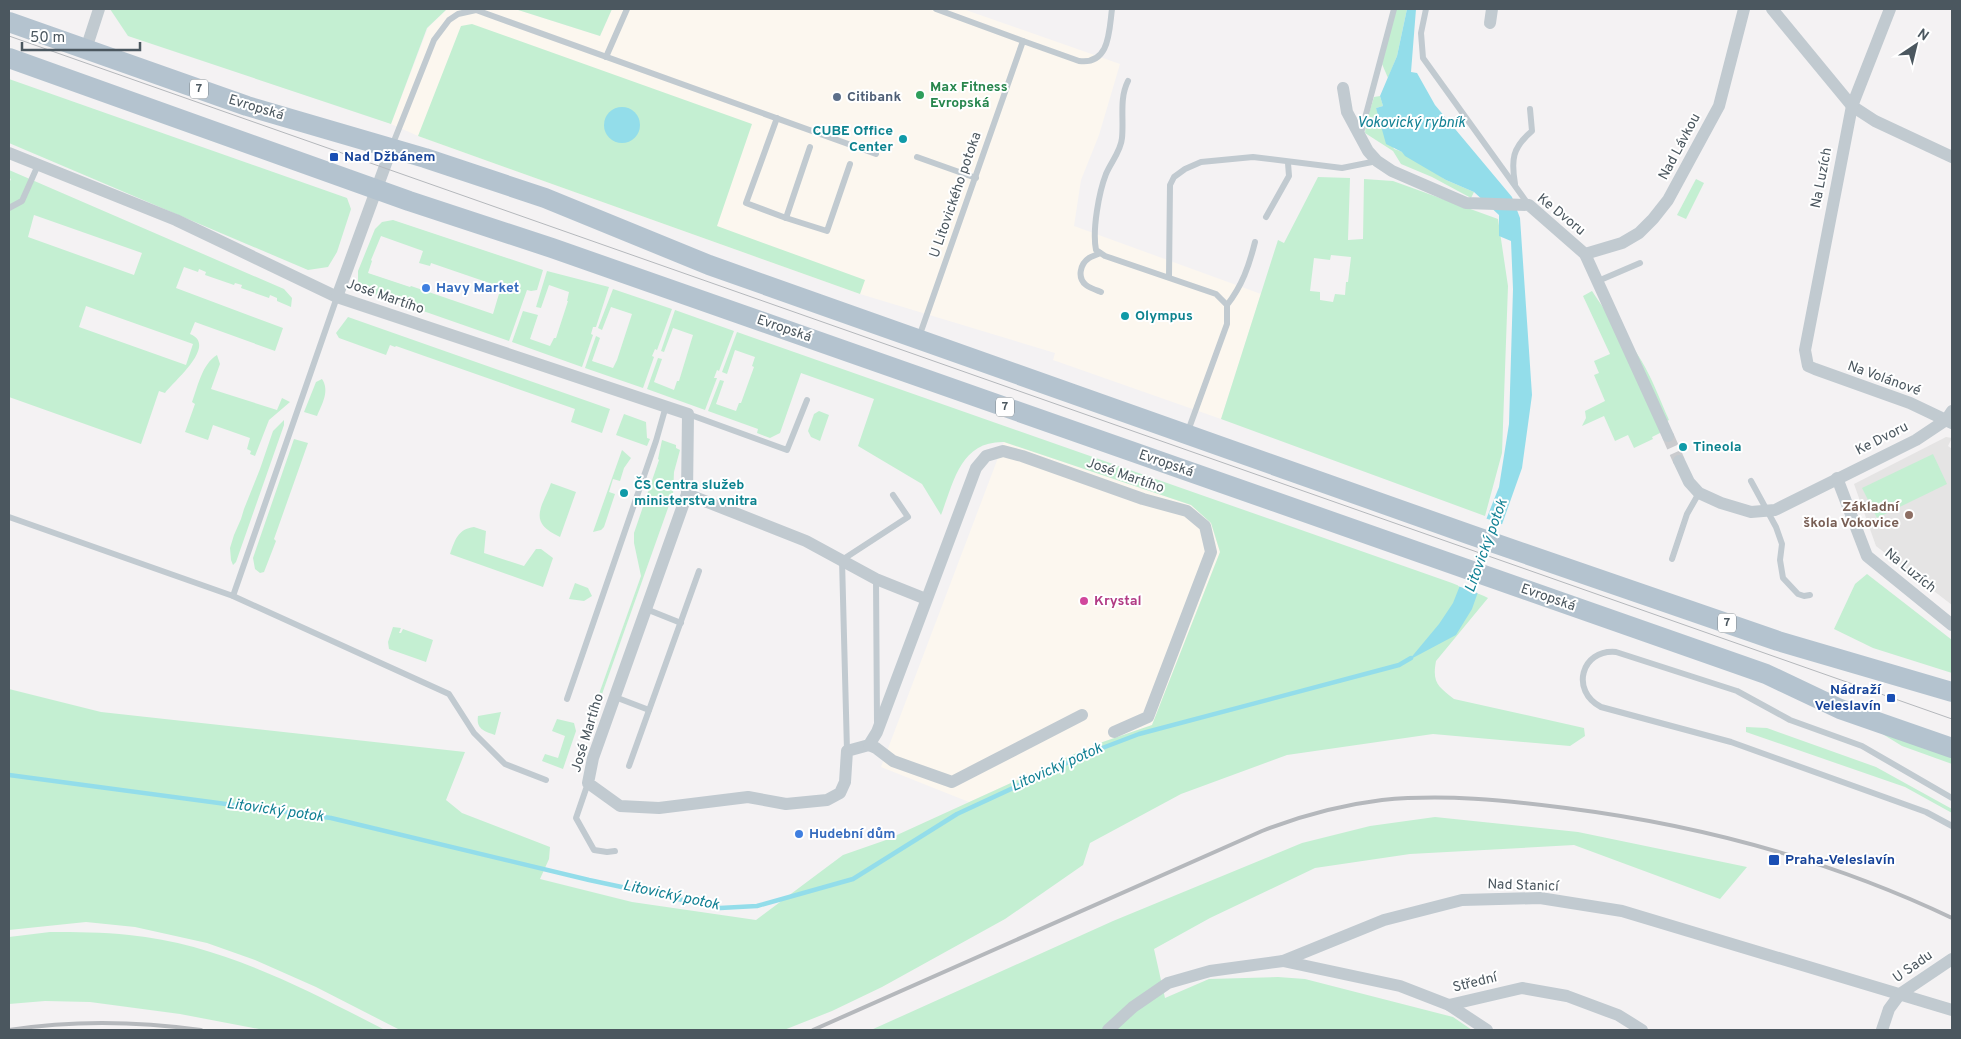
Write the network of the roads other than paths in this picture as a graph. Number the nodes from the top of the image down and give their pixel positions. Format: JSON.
{"nodes":[{"id":1,"x":99,"y":9,"type":"edge"},
{"id":2,"x":627,"y":9,"type":"edge"},
{"id":3,"x":936,"y":9,"type":"edge"},
{"id":4,"x":1112,"y":9,"type":"edge"},
{"id":5,"x":1394,"y":9,"type":"edge"},
{"id":6,"x":1426,"y":9,"type":"edge"},
{"id":7,"x":1492,"y":9,"type":"edge"},
{"id":8,"x":1744,"y":9,"type":"edge"},
{"id":9,"x":1772,"y":9,"type":"edge"},
{"id":10,"x":1890,"y":9,"type":"edge"},
{"id":11,"x":9,"y":22,"type":"edge"},
{"id":12,"x":1490,"y":23,"type":"dead end"},
{"id":13,"x":1023,"y":41,"type":"junction"},
{"id":14,"x":86,"y":49,"type":"junction"},
{"id":15,"x":606,"y":57,"type":"junction"},
{"id":16,"x":9,"y":58,"type":"edge"},
{"id":17,"x":1128,"y":81,"type":"dead end"},
{"id":18,"x":1343,"y":88,"type":"dead end"},
{"id":19,"x":1852,"y":106,"type":"junction"},
{"id":20,"x":1530,"y":109,"type":"dead end"},
{"id":21,"x":777,"y":118,"type":"junction"},
{"id":22,"x":1360,"y":136,"type":"junction"},
{"id":23,"x":810,"y":147,"type":"dead end"},
{"id":24,"x":392,"y":148,"type":"junction"},
{"id":25,"x":9,"y":153,"type":"edge"},
{"id":26,"x":876,"y":154,"type":"dead end"},
{"id":27,"x":918,"y":157,"type":"dead end"},
{"id":28,"x":1952,"y":157,"type":"edge"},
{"id":29,"x":1377,"y":161,"type":"junction"},
{"id":30,"x":1288,"y":162,"type":"junction"},
{"id":31,"x":850,"y":164,"type":"dead end"},
{"id":32,"x":38,"y":165,"type":"junction"},
{"id":33,"x":976,"y":178,"type":"junction"},
{"id":34,"x":1516,"y":186,"type":"junction"},
{"id":35,"x":376,"y":189,"type":"junction"},
{"id":36,"x":1526,"y":205,"type":"junction"},
{"id":37,"x":9,"y":208,"type":"edge"},
{"id":38,"x":1266,"y":217,"type":"dead end"},
{"id":39,"x":786,"y":218,"type":"junction"},
{"id":40,"x":1255,"y":242,"type":"dead end"},
{"id":41,"x":1100,"y":254,"type":"junction"},
{"id":42,"x":1585,"y":254,"type":"junction"},
{"id":43,"x":1640,"y":263,"type":"dead end"},
{"id":44,"x":1169,"y":278,"type":"junction"},
{"id":45,"x":1598,"y":281,"type":"junction"},
{"id":46,"x":1101,"y":292,"type":"dead end"},
{"id":47,"x":337,"y":297,"type":"junction"},
{"id":48,"x":1227,"y":305,"type":"junction"},
{"id":49,"x":918,"y":340,"type":"junction"},
{"id":50,"x":1806,"y":359,"type":"joint"},
{"id":51,"x":807,"y":400,"type":"dead end"},
{"id":52,"x":666,"y":406,"type":"junction"},
{"id":53,"x":688,"y":414,"type":"junction"},
{"id":54,"x":1950,"y":418,"type":"edge"},
{"id":55,"x":1186,"y":434,"type":"junction"},
{"id":56,"x":1668,"y":436,"type":"tunnel mouth"},
{"id":57,"x":1679,"y":461,"type":"tunnel mouth"},
{"id":58,"x":1837,"y":478,"type":"junction"},
{"id":59,"x":1751,"y":481,"type":"dead end"},
{"id":60,"x":1699,"y":493,"type":"junction"},
{"id":61,"x":687,"y":494,"type":"junction"},
{"id":62,"x":894,"y":495,"type":"dead end"},
{"id":63,"x":1766,"y":511,"type":"junction"},
{"id":64,"x":9,"y":517,"type":"edge"},
{"id":65,"x":1672,"y":559,"type":"dead end"},
{"id":66,"x":842,"y":560,"type":"junction"},
{"id":67,"x":699,"y":571,"type":"dead end"},
{"id":68,"x":876,"y":579,"type":"junction"},
{"id":69,"x":1810,"y":595,"type":"dead end"},
{"id":70,"x":233,"y":596,"type":"junction"},
{"id":71,"x":926,"y":599,"type":"junction"},
{"id":72,"x":646,"y":609,"type":"junction"},
{"id":73,"x":681,"y":623,"type":"junction"},
{"id":74,"x":1952,"y":625,"type":"edge"},
{"id":75,"x":1952,"y":692,"type":"edge"},
{"id":76,"x":615,"y":697,"type":"junction"},
{"id":77,"x":567,"y":699,"type":"dead end"},
{"id":78,"x":649,"y":710,"type":"junction"},
{"id":79,"x":1082,"y":715,"type":"dead end"},
{"id":80,"x":877,"y":732,"type":"junction"},
{"id":81,"x":1114,"y":732,"type":"dead end"},
{"id":82,"x":870,"y":745,"type":"junction"},
{"id":83,"x":1952,"y":748,"type":"edge"},
{"id":84,"x":847,"y":751,"type":"junction"},
{"id":85,"x":629,"y":766,"type":"dead end"},
{"id":86,"x":546,"y":780,"type":"dead end"},
{"id":87,"x":588,"y":783,"type":"junction"},
{"id":88,"x":1952,"y":798,"type":"edge"},
{"id":89,"x":1952,"y":826,"type":"edge"},
{"id":90,"x":615,"y":851,"type":"dead end"},
{"id":91,"x":1952,"y":959,"type":"edge"},
{"id":92,"x":1283,"y":961,"type":"junction"},
{"id":93,"x":1900,"y":994,"type":"junction"},
{"id":94,"x":1449,"y":1005,"type":"junction"},
{"id":95,"x":1952,"y":1010,"type":"edge"},
{"id":96,"x":1108,"y":1030,"type":"edge"},
{"id":97,"x":1487,"y":1030,"type":"edge"},
{"id":98,"x":1642,"y":1030,"type":"edge"},
{"id":99,"x":1882,"y":1030,"type":"edge"}],
"edges":[{"from":1,"to":14,"type":"street"},
{"from":2,"to":15,"type":"lane"},
{"from":3,"to":13,"type":"lane"},
{"from":4,"to":13,"type":"lane"},
{"from":5,"to":22,"type":"lane"},
{"from":6,"to":34,"type":"lane"},
{"from":7,"to":12,"type":"street"},
{"from":8,"to":42,"type":"street","name":"Nad Lávkou"},
{"from":9,"to":19,"type":"street"},
{"from":10,"to":19,"type":"street","name":"Na Luzích"},
{"from":11,"to":14,"type":"main road","name":"Evropská","number":"7"},
{"from":13,"to":33,"type":"lane","name":"U Litovického potoka"},
{"from":14,"to":24,"type":"main road","name":"Evropská","number":"7"},
{"from":15,"to":21,"type":"lane"},
{"from":15,"to":24,"type":"lane"},
{"from":16,"to":35,"type":"main road","name":"Evropská","number":"7"},
{"from":17,"to":41,"type":"lane"},
{"from":18,"to":22,"type":"street","name":"Ke Dvoru"},
{"from":19,"to":28,"type":"street"},
{"from":19,"to":50,"type":"street","name":"Na Luzích"},
{"from":20,"to":34,"type":"lane"},
{"from":21,"to":26,"type":"lane"},
{"from":21,"to":39,"type":"lane"},
{"from":22,"to":29,"type":"street","name":"Ke Dvoru"},
{"from":23,"to":39,"type":"lane"},
{"from":24,"to":35,"type":"street"},
{"from":24,"to":49,"type":"main road","name":"Evropská","number":"7"},
{"from":25,"to":32,"type":"street","name":"José Martího"},
{"from":27,"to":33,"type":"lane"},
{"from":29,"to":30,"type":"lane"},
{"from":29,"to":36,"type":"street","name":"Ke Dvoru"},
{"from":30,"to":38,"type":"lane"},
{"from":30,"to":44,"type":"lane"},
{"from":31,"to":39,"type":"lane"},
{"from":32,"to":37,"type":"lane"},
{"from":32,"to":47,"type":"street","name":"José Martího"},
{"from":33,"to":49,"type":"lane","name":"U Litovického potoka"},
{"from":34,"to":36,"type":"lane"},
{"from":35,"to":47,"type":"street"},
{"from":35,"to":83,"type":"main road","name":"Evropská","number":"7"},
{"from":36,"to":42,"type":"street","name":"Ke Dvoru"},
{"from":40,"to":48,"type":"lane"},
{"from":41,"to":44,"type":"lane"},
{"from":41,"to":46,"type":"lane"},
{"from":42,"to":45,"type":"street","name":"Ke Dvoru"},
{"from":43,"to":45,"type":"lane"},
{"from":44,"to":48,"type":"lane"},
{"from":45,"to":56,"type":"street","name":"Ke Dvoru"},
{"from":47,"to":52,"type":"street","name":"José Martího"},
{"from":47,"to":70,"type":"lane"},
{"from":48,"to":55,"type":"lane"},
{"from":49,"to":55,"type":"main road","name":"Evropská","number":"7"},
{"from":50,"to":54,"type":"street","name":"Na Volánové"},
{"from":51,"to":53,"type":"lane"},
{"from":52,"to":53,"type":"street","name":"José Martího"},
{"from":52,"to":77,"type":"lane"},
{"from":53,"to":61,"type":"street","name":"José Martího"},
{"from":54,"to":58,"type":"street","name":"Ke Dvoru"},
{"from":55,"to":75,"type":"main road","name":"Evropská","number":"7"},
{"from":57,"to":60,"type":"street","name":"Ke Dvoru"},
{"from":58,"to":63,"type":"street","name":"Ke Dvoru"},
{"from":58,"to":74,"type":"street","name":"Na Luzích"},
{"from":59,"to":63,"type":"lane"},
{"from":60,"to":63,"type":"street","name":"Ke Dvoru"},
{"from":60,"to":65,"type":"lane"},
{"from":61,"to":66,"type":"street"},
{"from":61,"to":72,"type":"street","name":"José Martího"},
{"from":62,"to":66,"type":"lane"},
{"from":63,"to":69,"type":"lane"},
{"from":64,"to":70,"type":"lane"},
{"from":66,"to":68,"type":"street"},
{"from":66,"to":84,"type":"lane"},
{"from":67,"to":73,"type":"lane"},
{"from":68,"to":71,"type":"street"},
{"from":68,"to":80,"type":"lane"},
{"from":70,"to":86,"type":"lane"},
{"from":71,"to":80,"type":"street","name":"José Martího"},
{"from":71,"to":81,"type":"street","name":"José Martího"},
{"from":72,"to":73,"type":"lane"},
{"from":72,"to":76,"type":"street","name":"José Martího"},
{"from":73,"to":78,"type":"lane"},
{"from":76,"to":78,"type":"lane"},
{"from":76,"to":87,"type":"street","name":"José Martího"},
{"from":78,"to":85,"type":"lane"},
{"from":79,"to":82,"type":"street"},
{"from":80,"to":82,"type":"street","name":"José Martího"},
{"from":82,"to":84,"type":"street"},
{"from":84,"to":87,"type":"street","name":"José Martího"},
{"from":87,"to":90,"type":"lane"},
{"from":88,"to":89,"type":"lane"},
{"from":91,"to":93,"type":"street","name":"U Sadu"},
{"from":92,"to":93,"type":"street","name":"Nad Stanicí"},
{"from":92,"to":94,"type":"street","name":"Střední"},
{"from":92,"to":96,"type":"street","name":"Nad Stanicí"},
{"from":93,"to":95,"type":"street","name":"Nad Stanicí"},
{"from":93,"to":99,"type":"street","name":"U Sadu"},
{"from":94,"to":97,"type":"street"},
{"from":94,"to":98,"type":"street","name":"Střední"}]}
